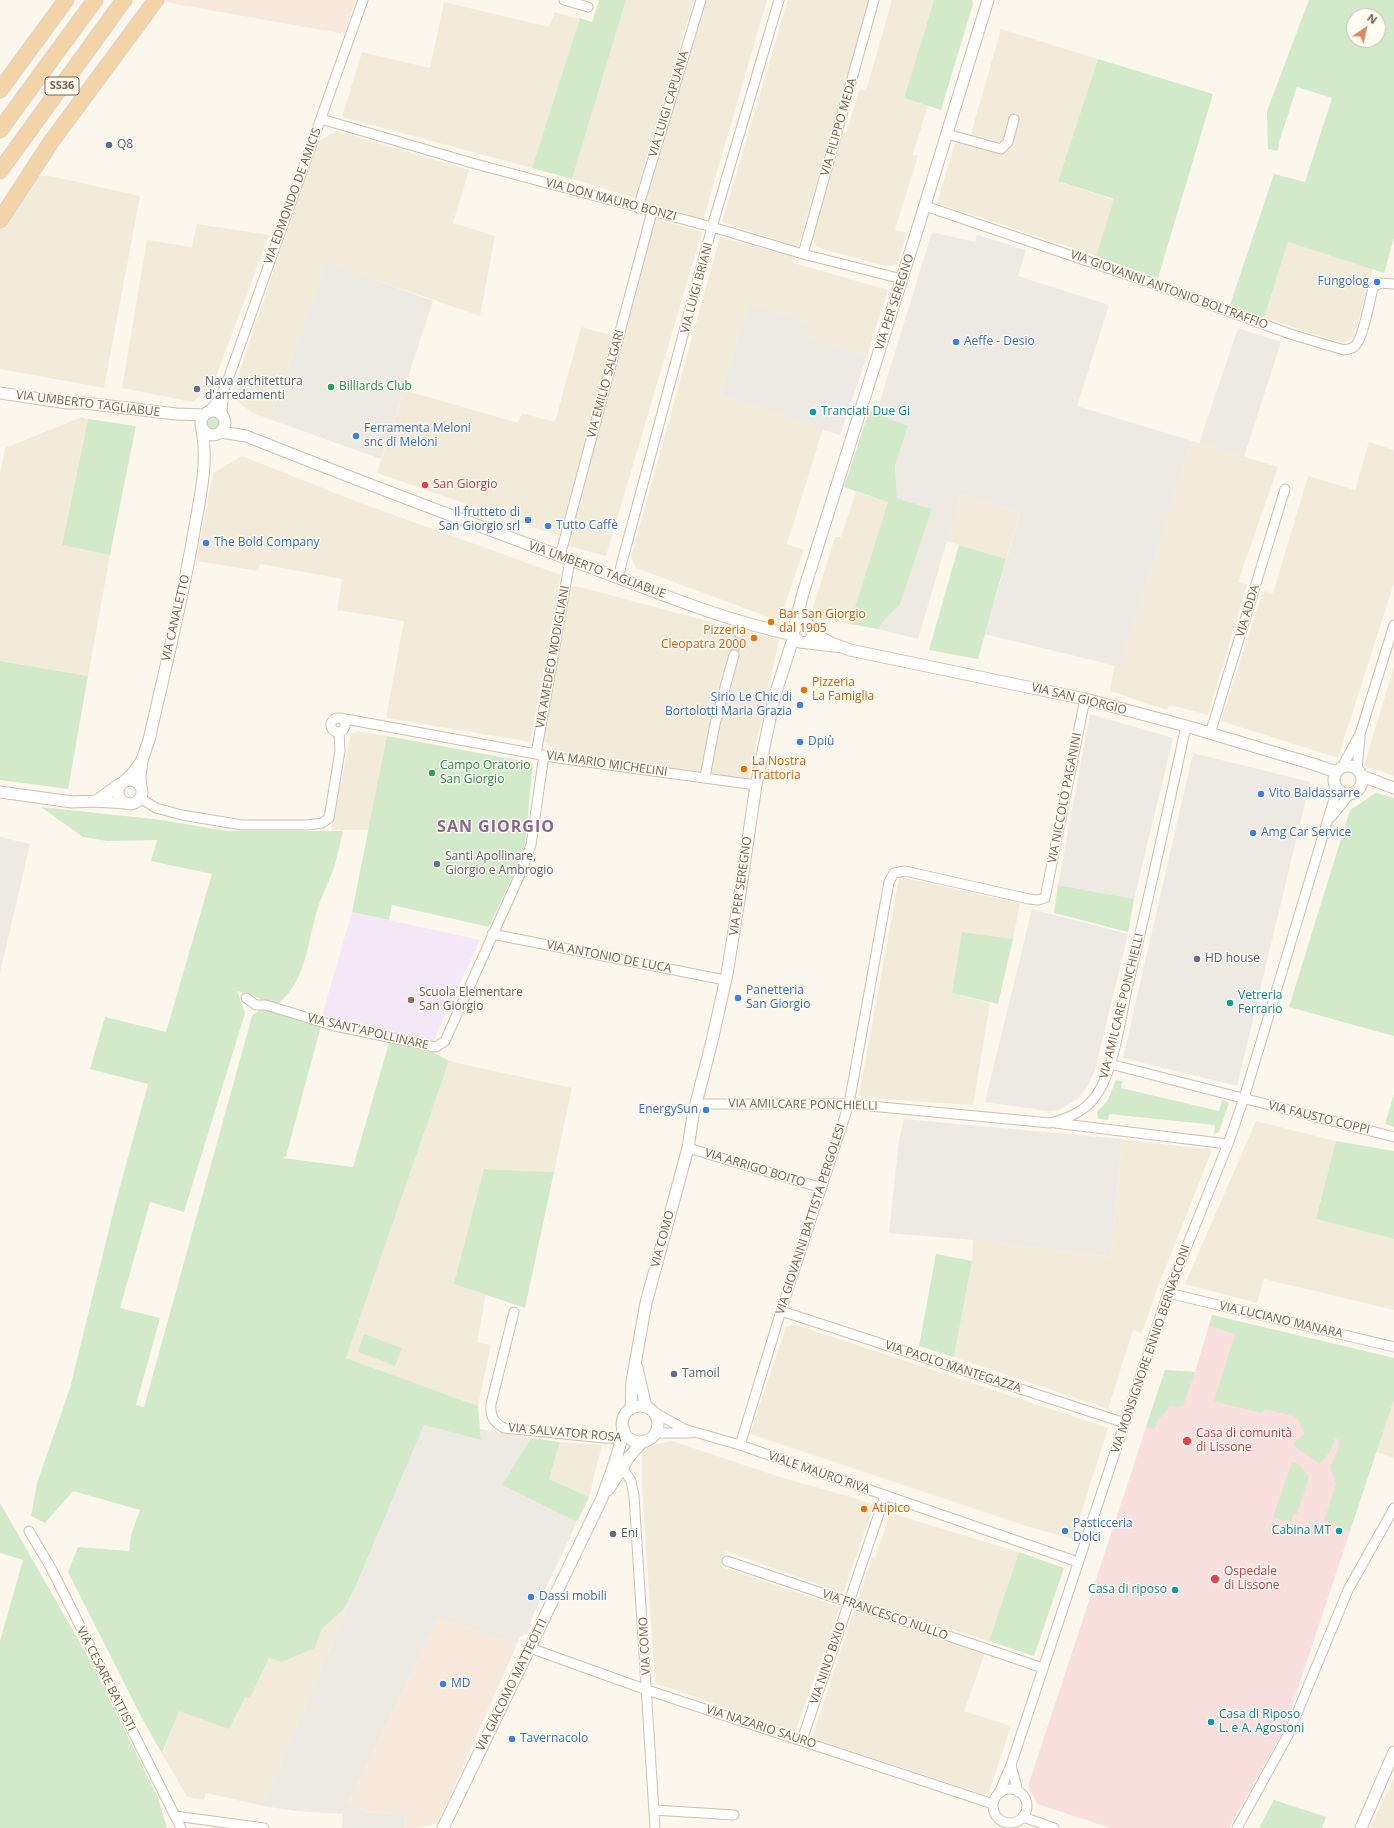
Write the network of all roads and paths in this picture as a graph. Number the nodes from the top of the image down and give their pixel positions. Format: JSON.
{"nodes":[{"id":1,"x":66,"y":0,"type":"edge"},
{"id":2,"x":95,"y":0,"type":"edge"},
{"id":3,"x":124,"y":0,"type":"edge"},
{"id":4,"x":156,"y":0,"type":"edge"},
{"id":5,"x":363,"y":0,"type":"edge"},
{"id":6,"x":564,"y":0,"type":"edge"},
{"id":7,"x":700,"y":0,"type":"edge"},
{"id":8,"x":778,"y":0,"type":"edge"},
{"id":9,"x":874,"y":0,"type":"edge"},
{"id":10,"x":988,"y":0,"type":"edge"},
{"id":11,"x":588,"y":7,"type":"dead end"},
{"id":12,"x":0,"y":90,"type":"edge"},
{"id":13,"x":321,"y":119,"type":"junction"},
{"id":14,"x":1014,"y":119,"type":"dead end"},
{"id":15,"x":0,"y":130,"type":"edge"},
{"id":16,"x":947,"y":134,"type":"junction"},
{"id":17,"x":0,"y":172,"type":"edge"},
{"id":18,"x":925,"y":206,"type":"junction"},
{"id":19,"x":638,"y":208,"type":"junction"},
{"id":20,"x":652,"y":212,"type":"junction"},
{"id":21,"x":0,"y":220,"type":"edge"},
{"id":22,"x":712,"y":227,"type":"junction"},
{"id":23,"x":803,"y":254,"type":"junction"},
{"id":24,"x":902,"y":279,"type":"junction"},
{"id":25,"x":1394,"y":284,"type":"edge"},
{"id":26,"x":223,"y":391,"type":"junction"},
{"id":27,"x":0,"y":393,"type":"edge"},
{"id":28,"x":223,"y":418,"type":"junction"},
{"id":29,"x":204,"y":421,"type":"junction"},
{"id":30,"x":219,"y":433,"type":"junction"},
{"id":31,"x":246,"y":436,"type":"junction"},
{"id":32,"x":204,"y":474,"type":"junction"},
{"id":33,"x":1285,"y":489,"type":"dead end"},
{"id":34,"x":565,"y":558,"type":"junction"},
{"id":35,"x":618,"y":577,"type":"junction"},
{"id":36,"x":800,"y":604,"type":"junction"},
{"id":37,"x":805,"y":623,"type":"junction"},
{"id":38,"x":1394,"y":625,"type":"edge"},
{"id":39,"x":813,"y":633,"type":"junction"},
{"id":40,"x":798,"y":637,"type":"junction"},
{"id":41,"x":842,"y":647,"type":"junction"},
{"id":42,"x":734,"y":655,"type":"tunnel mouth"},
{"id":43,"x":1085,"y":699,"type":"junction"},
{"id":44,"x":1186,"y":726,"type":"junction"},
{"id":45,"x":1210,"y":734,"type":"junction"},
{"id":46,"x":1360,"y":734,"type":"junction"},
{"id":47,"x":540,"y":754,"type":"junction"},
{"id":48,"x":142,"y":760,"type":"junction"},
{"id":49,"x":1337,"y":777,"type":"junction"},
{"id":50,"x":1360,"y":777,"type":"junction"},
{"id":51,"x":705,"y":778,"type":"junction"},
{"id":52,"x":122,"y":783,"type":"junction"},
{"id":53,"x":756,"y":785,"type":"junction"},
{"id":54,"x":1389,"y":786,"type":"edge"},
{"id":55,"x":0,"y":792,"type":"edge"},
{"id":56,"x":140,"y":793,"type":"junction"},
{"id":57,"x":1349,"y":795,"type":"junction"},
{"id":58,"x":96,"y":801,"type":"junction"},
{"id":59,"x":126,"y":804,"type":"junction"},
{"id":60,"x":1329,"y":820,"type":"junction"},
{"id":61,"x":531,"y":845,"type":"joint"},
{"id":62,"x":894,"y":874,"type":"joint"},
{"id":63,"x":492,"y":934,"type":"junction"},
{"id":64,"x":725,"y":980,"type":"junction"},
{"id":65,"x":246,"y":998,"type":"dead end"},
{"id":66,"x":1110,"y":1064,"type":"junction"},
{"id":67,"x":1244,"y":1098,"type":"junction"},
{"id":68,"x":696,"y":1104,"type":"junction"},
{"id":69,"x":849,"y":1104,"type":"junction"},
{"id":70,"x":693,"y":1115,"type":"joint"},
{"id":71,"x":1050,"y":1123,"type":"junction"},
{"id":72,"x":1394,"y":1137,"type":"edge"},
{"id":73,"x":1228,"y":1144,"type":"junction"},
{"id":74,"x":688,"y":1148,"type":"junction"},
{"id":75,"x":822,"y":1188,"type":"junction"},
{"id":76,"x":1168,"y":1293,"type":"junction"},
{"id":77,"x":780,"y":1310,"type":"junction"},
{"id":78,"x":514,"y":1312,"type":"dead end"},
{"id":79,"x":1394,"y":1347,"type":"edge"},
{"id":80,"x":636,"y":1363,"type":"junction"},
{"id":81,"x":631,"y":1409,"type":"junction"},
{"id":82,"x":650,"y":1409,"type":"junction"},
{"id":83,"x":1125,"y":1423,"type":"junction"},
{"id":84,"x":655,"y":1433,"type":"junction"},
{"id":85,"x":696,"y":1433,"type":"junction"},
{"id":86,"x":626,"y":1436,"type":"junction"},
{"id":87,"x":643,"y":1441,"type":"junction"},
{"id":88,"x":740,"y":1445,"type":"junction"},
{"id":89,"x":622,"y":1467,"type":"junction"},
{"id":90,"x":885,"y":1496,"type":"junction"},
{"id":91,"x":602,"y":1498,"type":"junction"},
{"id":92,"x":1394,"y":1508,"type":"edge"},
{"id":93,"x":30,"y":1531,"type":"dead end"},
{"id":94,"x":727,"y":1561,"type":"dead end"},
{"id":95,"x":1078,"y":1562,"type":"junction"},
{"id":96,"x":848,"y":1603,"type":"junction"},
{"id":97,"x":530,"y":1648,"type":"junction"},
{"id":98,"x":1043,"y":1668,"type":"junction"},
{"id":99,"x":647,"y":1690,"type":"junction"},
{"id":100,"x":802,"y":1740,"type":"junction"},
{"id":101,"x":1394,"y":1752,"type":"edge"},
{"id":102,"x":1011,"y":1765,"type":"junction"},
{"id":103,"x":1018,"y":1792,"type":"junction"},
{"id":104,"x":999,"y":1793,"type":"junction"},
{"id":105,"x":993,"y":1804,"type":"junction"},
{"id":106,"x":654,"y":1810,"type":"junction"},
{"id":107,"x":734,"y":1815,"type":"dead end"},
{"id":108,"x":175,"y":1816,"type":"junction"},
{"id":109,"x":1023,"y":1817,"type":"junction"},
{"id":110,"x":1006,"y":1825,"type":"edge"},
{"id":111,"x":181,"y":1828,"type":"edge"},
{"id":112,"x":264,"y":1828,"type":"edge"},
{"id":113,"x":443,"y":1828,"type":"edge"},
{"id":114,"x":655,"y":1828,"type":"edge"},
{"id":115,"x":1054,"y":1828,"type":"edge"},
{"id":116,"x":1237,"y":1828,"type":"edge"},
{"id":117,"x":1360,"y":1828,"type":"edge"}],
"edges":[{"from":1,"to":12,"type":"highway"},
{"from":2,"to":15,"type":"highway","number":"SS36"},
{"from":3,"to":17,"type":"highway","number":"SS36"},
{"from":4,"to":21,"type":"highway"},
{"from":5,"to":13,"type":"street","name":"VIA EDMONDO DE AMICIS"},
{"from":6,"to":11,"type":"street"},
{"from":7,"to":19,"type":"street","name":"VIA LUIGI CAPUANA"},
{"from":8,"to":22,"type":"street","name":"VIA LUIGI BRIANI"},
{"from":9,"to":23,"type":"street","name":"VIA FILIPPO MEDA"},
{"from":10,"to":16,"type":"street","name":"VIA PER SEREGNO"},
{"from":13,"to":19,"type":"street","name":"VIA DON MAURO BONZI"},
{"from":13,"to":26,"type":"street","name":"VIA EDMONDO DE AMICIS"},
{"from":14,"to":16,"type":"street"},
{"from":16,"to":18,"type":"street","name":"VIA PER SEREGNO"},
{"from":18,"to":24,"type":"street","name":"VIA PER SEREGNO"},
{"from":18,"to":25,"type":"street","name":"VIA GIOVANNI ANTONIO BOLTRAFFIO"},
{"from":19,"to":20,"type":"street","name":"VIA DON MAURO BONZI"},
{"from":20,"to":22,"type":"street","name":"VIA DON MAURO BONZI"},
{"from":20,"to":34,"type":"street","name":"VIA EMILIO SALGARI"},
{"from":22,"to":23,"type":"street","name":"VIA DON MAURO BONZI"},
{"from":22,"to":35,"type":"street","name":"VIA LUIGI BRIANI"},
{"from":23,"to":24,"type":"street","name":"VIA DON MAURO BONZI"},
{"from":24,"to":36,"type":"street","name":"VIA PER SEREGNO"},
{"from":26,"to":28,"type":"street","name":"VIA EDMONDO DE AMICIS"},
{"from":26,"to":29,"type":"street","name":"VIA EDMONDO DE AMICIS"},
{"from":27,"to":29,"type":"street","name":"VIA UMBERTO TAGLIABUE"},
{"from":28,"to":29,"type":"street"},
{"from":28,"to":30,"type":"street"},
{"from":28,"to":31,"type":"street","name":"VIA UMBERTO TAGLIABUE"},
{"from":29,"to":30,"type":"street"},
{"from":29,"to":32,"type":"street","name":"VIA CANALETTO"},
{"from":30,"to":31,"type":"street","name":"VIA UMBERTO TAGLIABUE"},
{"from":30,"to":32,"type":"street","name":"VIA CANALETTO"},
{"from":31,"to":34,"type":"street","name":"VIA UMBERTO TAGLIABUE"},
{"from":32,"to":48,"type":"street","name":"VIA CANALETTO"},
{"from":33,"to":45,"type":"street","name":"VIA ADDA"},
{"from":34,"to":35,"type":"street","name":"VIA UMBERTO TAGLIABUE"},
{"from":34,"to":47,"type":"street","name":"VIA AMEDEO MODIGLIANI"},
{"from":35,"to":40,"type":"street","name":"VIA UMBERTO TAGLIABUE"},
{"from":36,"to":37,"type":"street"},
{"from":36,"to":40,"type":"street","name":"VIA PER SEREGNO"},
{"from":37,"to":39,"type":"street"},
{"from":37,"to":40,"type":"street"},
{"from":38,"to":46,"type":"street"},
{"from":39,"to":40,"type":"street"},
{"from":39,"to":41,"type":"street","name":"VIA SAN GIORGIO"},
{"from":40,"to":41,"type":"street","name":"VIA SAN GIORGIO"},
{"from":40,"to":53,"type":"street","name":"VIA PER SEREGNO"},
{"from":41,"to":43,"type":"street","name":"VIA SAN GIORGIO"},
{"from":42,"to":51,"type":"street"},
{"from":43,"to":44,"type":"street","name":"VIA SAN GIORGIO"},
{"from":43,"to":62,"type":"street","name":"VIA NICCOLÒ PAGANINI"},
{"from":44,"to":45,"type":"street","name":"VIA SAN GIORGIO"},
{"from":44,"to":66,"type":"street","name":"VIA AMILCARE PONCHIELLI"},
{"from":45,"to":49,"type":"street","name":"VIA SAN GIORGIO"},
{"from":46,"to":49,"type":"street","name":"VIA MONSIGNORE ENNIO BERNASCONI"},
{"from":46,"to":50,"type":"street"},
{"from":47,"to":51,"type":"street","name":"VIA MARIO MICHELINI"},
{"from":47,"to":56,"type":"street","name":"VIA MARIO MICHELINI"},
{"from":47,"to":61,"type":"street","name":"VIA AMEDEO MODIGLIANI"},
{"from":48,"to":52,"type":"street","name":"VIA CANALETTO"},
{"from":48,"to":56,"type":"street","name":"VIA CANALETTO"},
{"from":49,"to":50,"type":"street","name":"VIA SAN GIORGIO"},
{"from":49,"to":57,"type":"street","name":"VIA SAN GIORGIO"},
{"from":49,"to":60,"type":"street","name":"VIA MONSIGNORE ENNIO BERNASCONI"},
{"from":50,"to":54,"type":"street","name":"VIA SAN GIORGIO"},
{"from":50,"to":57,"type":"street"},
{"from":51,"to":53,"type":"street","name":"VIA MARIO MICHELINI"},
{"from":52,"to":56,"type":"street"},
{"from":52,"to":58,"type":"street","name":"VIA CANALETTO"},
{"from":52,"to":59,"type":"street"},
{"from":53,"to":64,"type":"street","name":"VIA PER SEREGNO"},
{"from":55,"to":58,"type":"street"},
{"from":56,"to":59,"type":"street"},
{"from":57,"to":60,"type":"street","name":"VIA MONSIGNORE ENNIO BERNASCONI"},
{"from":58,"to":59,"type":"street"},
{"from":60,"to":67,"type":"street","name":"VIA MONSIGNORE ENNIO BERNASCONI"},
{"from":61,"to":63,"type":"street","name":"VIA SANT'APOLLINARE"},
{"from":62,"to":69,"type":"street","name":"VIA GIOVANNI BATTISTA PERGOLESI"},
{"from":63,"to":64,"type":"street","name":"VIA ANTONIO DE LUCA"},
{"from":63,"to":65,"type":"street","name":"VIA SANT'APOLLINARE"},
{"from":64,"to":68,"type":"street","name":"VIA PER SEREGNO"},
{"from":66,"to":67,"type":"street","name":"VIA FAUSTO COPPI"},
{"from":66,"to":71,"type":"street","name":"VIA AMILCARE PONCHIELLI"},
{"from":67,"to":72,"type":"street","name":"VIA FAUSTO COPPI"},
{"from":67,"to":73,"type":"street","name":"VIA MONSIGNORE ENNIO BERNASCONI"},
{"from":68,"to":69,"type":"street","name":"VIA AMILCARE PONCHIELLI"},
{"from":68,"to":70,"type":"street","name":"VIA PER SEREGNO"},
{"from":69,"to":71,"type":"street","name":"VIA AMILCARE PONCHIELLI"},
{"from":69,"to":75,"type":"street","name":"VIA GIOVANNI BATTISTA PERGOLESI"},
{"from":70,"to":74,"type":"street","name":"VIA COMO"},
{"from":71,"to":73,"type":"street"},
{"from":73,"to":76,"type":"street","name":"VIA MONSIGNORE ENNIO BERNASCONI"},
{"from":74,"to":75,"type":"street","name":"VIA ARRIGO BOITO"},
{"from":74,"to":80,"type":"street","name":"VIA COMO"},
{"from":75,"to":77,"type":"street","name":"VIA GIOVANNI BATTISTA PERGOLESI"},
{"from":76,"to":79,"type":"street","name":"VIA LUCIANO MANARA"},
{"from":76,"to":83,"type":"street","name":"VIA MONSIGNORE ENNIO BERNASCONI"},
{"from":77,"to":83,"type":"street","name":"VIA PAOLO MANTEGAZZA"},
{"from":77,"to":88,"type":"street","name":"VIA GIOVANNI BATTISTA PERGOLESI"},
{"from":78,"to":86,"type":"street","name":"VIA SALVATOR ROSA"},
{"from":80,"to":81,"type":"street","name":"VIA COMO"},
{"from":80,"to":82,"type":"street","name":"VIA COMO"},
{"from":81,"to":82,"type":"street"},
{"from":81,"to":86,"type":"street"},
{"from":82,"to":84,"type":"street"},
{"from":82,"to":85,"type":"street","name":"VIALE MAURO RIVA"},
{"from":83,"to":95,"type":"street","name":"VIA MONSIGNORE ENNIO BERNASCONI"},
{"from":84,"to":85,"type":"street","name":"VIALE MAURO RIVA"},
{"from":84,"to":87,"type":"street"},
{"from":85,"to":88,"type":"street","name":"VIALE MAURO RIVA"},
{"from":86,"to":87,"type":"street"},
{"from":86,"to":91,"type":"street","name":"VIA GIACOMO MATTEOTTI"},
{"from":87,"to":89,"type":"street","name":"VIA GIACOMO MATTEOTTI"},
{"from":88,"to":90,"type":"street","name":"VIALE MAURO RIVA"},
{"from":89,"to":91,"type":"street","name":"VIA GIACOMO MATTEOTTI"},
{"from":89,"to":99,"type":"street","name":"VIA COMO"},
{"from":90,"to":95,"type":"street","name":"VIALE MAURO RIVA"},
{"from":90,"to":96,"type":"street","name":"VIA NINO BIXIO"},
{"from":91,"to":97,"type":"street","name":"VIA GIACOMO MATTEOTTI"},
{"from":92,"to":116,"type":"street"},
{"from":93,"to":108,"type":"street","name":"VIA CESARE BATTISTI"},
{"from":94,"to":96,"type":"street","name":"VIA FRANCESCO NULLO"},
{"from":95,"to":98,"type":"street","name":"VIA MONSIGNORE ENNIO BERNASCONI"},
{"from":96,"to":98,"type":"street","name":"VIA FRANCESCO NULLO"},
{"from":96,"to":100,"type":"street","name":"VIA NINO BIXIO"},
{"from":97,"to":99,"type":"street","name":"VIA NAZARIO SAURO"},
{"from":97,"to":113,"type":"street","name":"VIA GIACOMO MATTEOTTI"},
{"from":98,"to":102,"type":"street","name":"VIA MONSIGNORE ENNIO BERNASCONI"},
{"from":99,"to":100,"type":"street","name":"VIA NAZARIO SAURO"},
{"from":99,"to":106,"type":"street","name":"VIA COMO"},
{"from":100,"to":105,"type":"street","name":"VIA NAZARIO SAURO"},
{"from":101,"to":117,"type":"street"},
{"from":102,"to":103,"type":"street"},
{"from":102,"to":104,"type":"street","name":"VIA MONSIGNORE ENNIO BERNASCONI"},
{"from":103,"to":104,"type":"street"},
{"from":103,"to":109,"type":"street"},
{"from":104,"to":105,"type":"street"},
{"from":105,"to":110,"type":"street"},
{"from":106,"to":107,"type":"street"},
{"from":106,"to":114,"type":"street","name":"VIA COMO"},
{"from":108,"to":111,"type":"street","name":"VIA CESARE BATTISTI"},
{"from":108,"to":112,"type":"street"},
{"from":109,"to":110,"type":"street"},
{"from":109,"to":115,"type":"street"}]}
